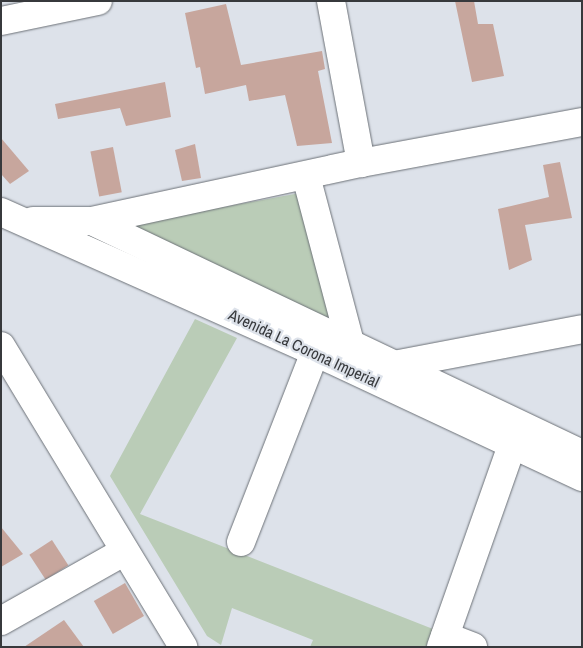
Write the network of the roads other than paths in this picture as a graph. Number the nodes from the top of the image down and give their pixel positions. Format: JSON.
{"nodes":[{"id":1,"x":98,"y":1,"type":"edge"},
{"id":2,"x":331,"y":1,"type":"edge"},
{"id":3,"x":1,"y":21,"type":"edge"},
{"id":4,"x":582,"y":122,"type":"edge"},
{"id":5,"x":361,"y":163,"type":"junction"},
{"id":6,"x":306,"y":176,"type":"junction"},
{"id":7,"x":13,"y":216,"type":"edge"},
{"id":8,"x":92,"y":221,"type":"junction"},
{"id":9,"x":582,"y":329,"type":"edge"},
{"id":10,"x":350,"y":342,"type":"junction"},
{"id":11,"x":1,"y":346,"type":"edge"},
{"id":12,"x":315,"y":352,"type":"junction"},
{"id":13,"x":394,"y":365,"type":"junction"},
{"id":14,"x":512,"y":445,"type":"junction"},
{"id":15,"x":582,"y":454,"type":"edge"},
{"id":16,"x":582,"y":477,"type":"edge"},
{"id":17,"x":240,"y":542,"type":"dead end"},
{"id":18,"x":126,"y":551,"type":"junction"},
{"id":19,"x":1,"y":621,"type":"edge"},
{"id":20,"x":443,"y":641,"type":"edge"},
{"id":21,"x":183,"y":647,"type":"edge"},
{"id":22,"x":473,"y":647,"type":"edge"}],
"edges":[{"from":1,"to":3,"type":"street"},
{"from":2,"to":5,"type":"street"},
{"from":4,"to":5,"type":"street"},
{"from":5,"to":6,"type":"street"},
{"from":6,"to":8,"type":"street"},
{"from":6,"to":10,"type":"street"},
{"from":7,"to":8,"type":"street","name":"Avenida La Corona Imperial"},
{"from":7,"to":12,"type":"street","name":"Avenida La Corona Imperial"},
{"from":8,"to":10,"type":"street","name":"Avenida La Corona Imperial"},
{"from":9,"to":13,"type":"street"},
{"from":10,"to":13,"type":"street","name":"Avenida La Corona Imperial"},
{"from":11,"to":18,"type":"street"},
{"from":12,"to":14,"type":"street","name":"Avenida La Corona Imperial"},
{"from":12,"to":17,"type":"street"},
{"from":13,"to":15,"type":"street","name":"Avenida La Corona Imperial"},
{"from":14,"to":16,"type":"street","name":"Avenida La Corona Imperial"},
{"from":14,"to":20,"type":"street"},
{"from":18,"to":19,"type":"street"},
{"from":18,"to":21,"type":"street"},
{"from":20,"to":22,"type":"street"}]}
